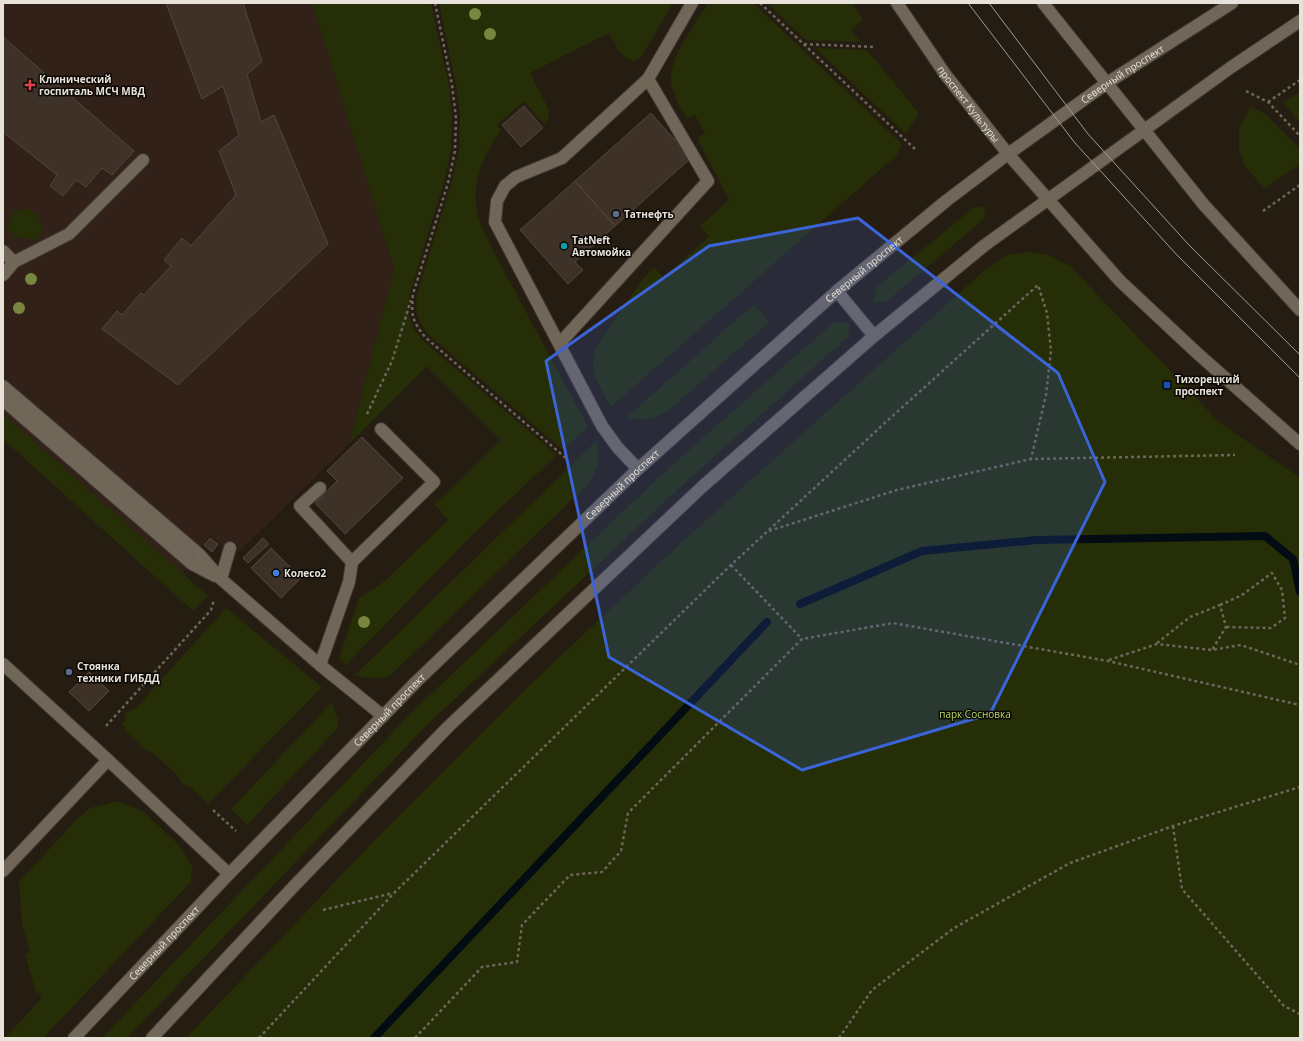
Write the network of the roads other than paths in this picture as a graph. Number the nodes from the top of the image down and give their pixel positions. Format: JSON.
{"nodes":[{"id":1,"x":692,"y":3,"type":"edge"},
{"id":2,"x":897,"y":3,"type":"edge"},
{"id":3,"x":1043,"y":3,"type":"edge"},
{"id":4,"x":1232,"y":3,"type":"edge"},
{"id":5,"x":1300,"y":21,"type":"edge"},
{"id":6,"x":648,"y":80,"type":"junction"},
{"id":7,"x":1107,"y":84,"type":"junction"},
{"id":8,"x":1144,"y":130,"type":"junction"},
{"id":9,"x":1008,"y":154,"type":"junction"},
{"id":10,"x":143,"y":160,"type":"dead end"},
{"id":11,"x":1048,"y":199,"type":"junction"},
{"id":12,"x":3,"y":251,"type":"edge"},
{"id":13,"x":14,"y":262,"type":"junction"},
{"id":14,"x":3,"y":275,"type":"edge"},
{"id":15,"x":838,"y":291,"type":"junction"},
{"id":16,"x":1300,"y":310,"type":"edge"},
{"id":17,"x":874,"y":336,"type":"junction"},
{"id":18,"x":559,"y":344,"type":"junction"},
{"id":19,"x":3,"y":386,"type":"edge"},
{"id":20,"x":3,"y":400,"type":"edge"},
{"id":21,"x":381,"y":429,"type":"dead end"},
{"id":22,"x":1300,"y":444,"type":"edge"},
{"id":23,"x":638,"y":469,"type":"junction"},
{"id":24,"x":320,"y":488,"type":"dead end"},
{"id":25,"x":230,"y":548,"type":"dead end"},
{"id":26,"x":352,"y":562,"type":"junction"},
{"id":27,"x":221,"y":579,"type":"junction"},
{"id":28,"x":3,"y":664,"type":"edge"},
{"id":29,"x":320,"y":665,"type":"junction"},
{"id":30,"x":383,"y":716,"type":"junction"},
{"id":31,"x":108,"y":760,"type":"junction"},
{"id":32,"x":3,"y":871,"type":"edge"},
{"id":33,"x":229,"y":874,"type":"junction"},
{"id":34,"x":74,"y":1038,"type":"edge"},
{"id":35,"x":152,"y":1038,"type":"edge"}],
"edges":[{"from":1,"to":6,"type":"main road"},
{"from":2,"to":9,"type":"main road","name":"проспект Культуры"},
{"from":3,"to":7,"type":"main road"},
{"from":4,"to":7,"type":"main road","name":"Северный проспект"},
{"from":5,"to":8,"type":"main road"},
{"from":6,"to":18,"type":"main road"},
{"from":6,"to":18,"type":"main road"},
{"from":7,"to":8,"type":"main road"},
{"from":7,"to":9,"type":"main road","name":"Северный проспект"},
{"from":8,"to":11,"type":"main road"},
{"from":8,"to":16,"type":"main road"},
{"from":9,"to":11,"type":"main road","name":"проспект Культуры"},
{"from":9,"to":15,"type":"main road","name":"Северный проспект"},
{"from":10,"to":13,"type":"main road"},
{"from":11,"to":17,"type":"main road"},
{"from":11,"to":22,"type":"main road"},
{"from":12,"to":13,"type":"main road"},
{"from":13,"to":14,"type":"main road"},
{"from":15,"to":17,"type":"main road"},
{"from":15,"to":23,"type":"main road","name":"Северный проспект"},
{"from":17,"to":35,"type":"main road"},
{"from":18,"to":23,"type":"main road"},
{"from":19,"to":27,"type":"main road"},
{"from":20,"to":27,"type":"main road"},
{"from":21,"to":26,"type":"main road"},
{"from":23,"to":30,"type":"main road","name":"Северный проспект"},
{"from":24,"to":26,"type":"main road"},
{"from":25,"to":27,"type":"main road"},
{"from":26,"to":29,"type":"main road"},
{"from":27,"to":29,"type":"main road"},
{"from":28,"to":31,"type":"main road"},
{"from":29,"to":30,"type":"main road"},
{"from":30,"to":33,"type":"main road","name":"Северный проспект"},
{"from":31,"to":32,"type":"main road"},
{"from":31,"to":33,"type":"main road"},
{"from":33,"to":34,"type":"main road","name":"Северный проспект"}]}
